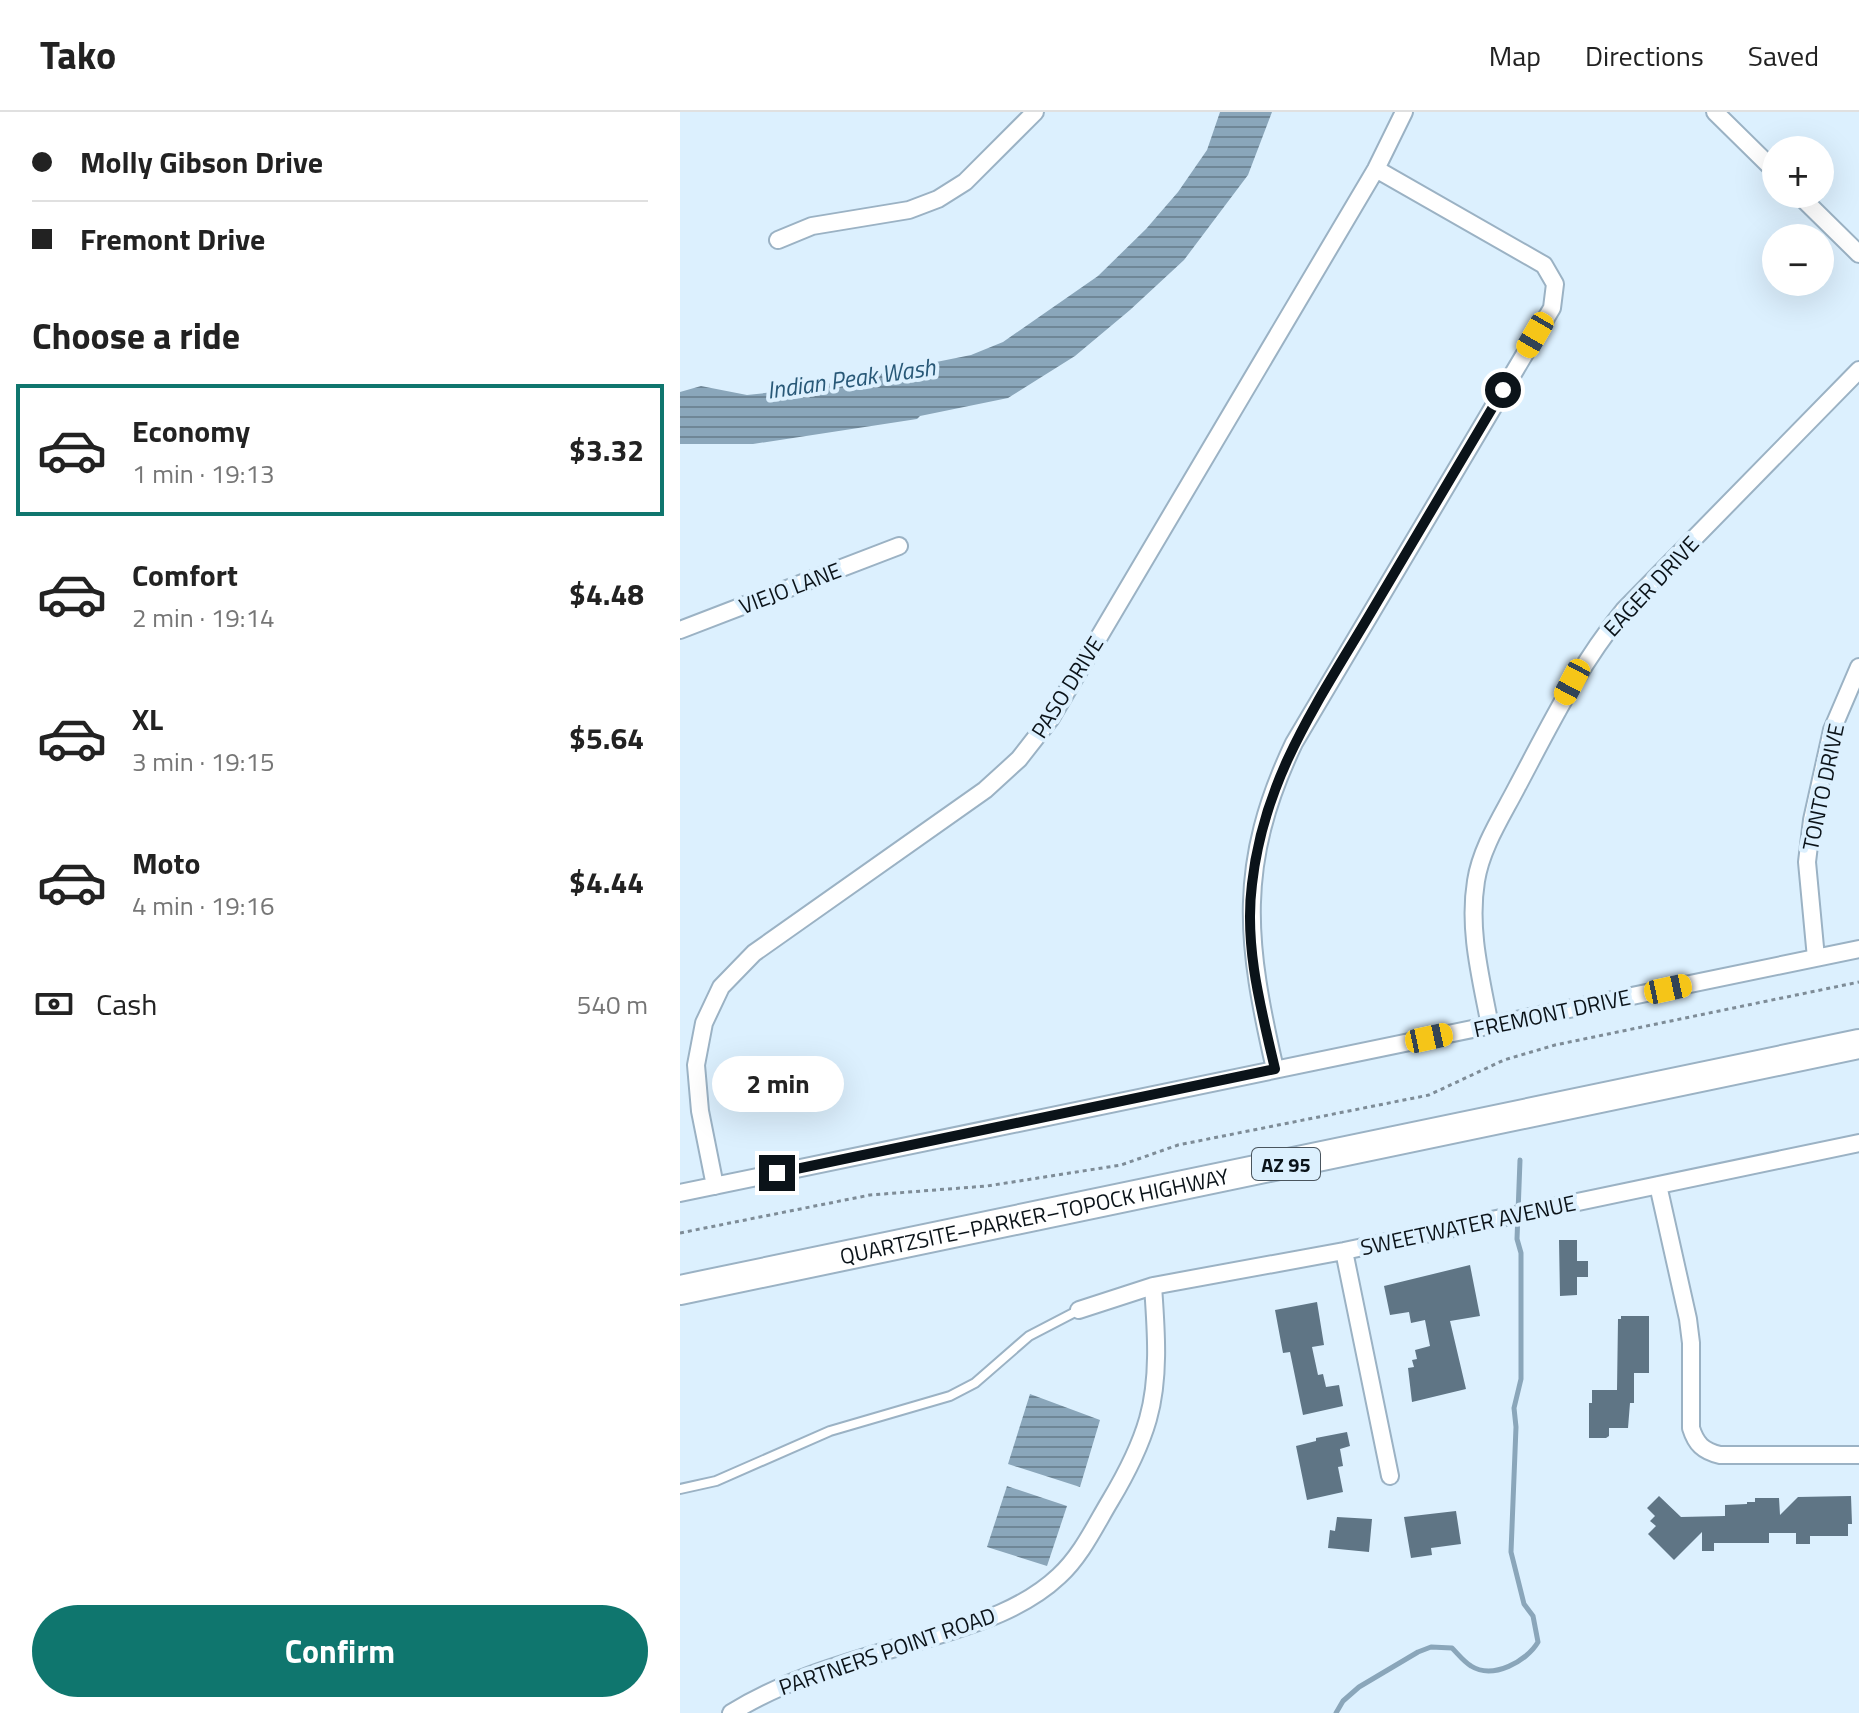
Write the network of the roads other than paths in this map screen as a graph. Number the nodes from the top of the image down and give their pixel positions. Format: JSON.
{"nodes":[{"id":1,"x":1035,"y":112,"type":"edge"},
{"id":2,"x":1404,"y":112,"type":"edge"},
{"id":3,"x":1715,"y":112,"type":"edge"},
{"id":4,"x":1762,"y":158,"type":"edge"},
{"id":5,"x":1376,"y":169,"type":"junction"},
{"id":6,"x":1812,"y":208,"type":"edge"},
{"id":7,"x":778,"y":240,"type":"dead end"},
{"id":8,"x":1859,"y":254,"type":"edge"},
{"id":9,"x":1859,"y":370,"type":"edge"},
{"id":10,"x":899,"y":546,"type":"dead end"},
{"id":11,"x":680,"y":630,"type":"edge"},
{"id":12,"x":1859,"y":667,"type":"edge"},
{"id":13,"x":1859,"y":949,"type":"edge"},
{"id":14,"x":1816,"y":958,"type":"junction"},
{"id":15,"x":1490,"y":1026,"type":"junction"},
{"id":16,"x":1859,"y":1044,"type":"edge"},
{"id":17,"x":1275,"y":1069,"type":"junction"},
{"id":18,"x":1859,"y":1143,"type":"edge"},
{"id":19,"x":1658,"y":1185,"type":"junction"},
{"id":20,"x":715,"y":1186,"type":"junction"},
{"id":21,"x":680,"y":1193,"type":"edge"},
{"id":22,"x":1344,"y":1251,"type":"junction"},
{"id":23,"x":1153,"y":1286,"type":"junction"},
{"id":24,"x":680,"y":1290,"type":"edge"},
{"id":25,"x":1079,"y":1310,"type":"joint"},
{"id":26,"x":1859,"y":1455,"type":"edge"},
{"id":27,"x":1390,"y":1476,"type":"dead end"},
{"id":28,"x":680,"y":1489,"type":"edge"},
{"id":29,"x":731,"y":1713,"type":"edge"}],
"edges":[{"from":1,"to":7,"type":"street"},
{"from":2,"to":5,"type":"street","name":"PASO DRIVE"},
{"from":3,"to":4,"type":"street"},
{"from":5,"to":17,"type":"street"},
{"from":5,"to":20,"type":"street","name":"PASO DRIVE"},
{"from":6,"to":8,"type":"street"},
{"from":9,"to":15,"type":"street","name":"EAGER DRIVE"},
{"from":10,"to":11,"type":"street","name":"VIEJO LANE"},
{"from":12,"to":14,"type":"street","name":"TONTO DRIVE"},
{"from":13,"to":14,"type":"street","name":"FREMONT DRIVE"},
{"from":14,"to":15,"type":"street","name":"FREMONT DRIVE"},
{"from":15,"to":17,"type":"street","name":"FREMONT DRIVE"},
{"from":16,"to":24,"type":"highway","name":"QUARTZSITE–PARKER–TOPOCK HIGHWAY","number":"AZ 95"},
{"from":17,"to":20,"type":"street","name":"FREMONT DRIVE"},
{"from":18,"to":19,"type":"street","name":"SWEETWATER AVENUE"},
{"from":19,"to":22,"type":"street","name":"SWEETWATER AVENUE"},
{"from":19,"to":26,"type":"street"},
{"from":20,"to":21,"type":"street","name":"FREMONT DRIVE"},
{"from":22,"to":23,"type":"street","name":"SWEETWATER AVENUE"},
{"from":22,"to":27,"type":"street"},
{"from":23,"to":25,"type":"street","name":"SWEETWATER AVENUE"},
{"from":23,"to":29,"type":"street","name":"PARTNERS POINT ROAD"},
{"from":25,"to":28,"type":"lane"}]}
